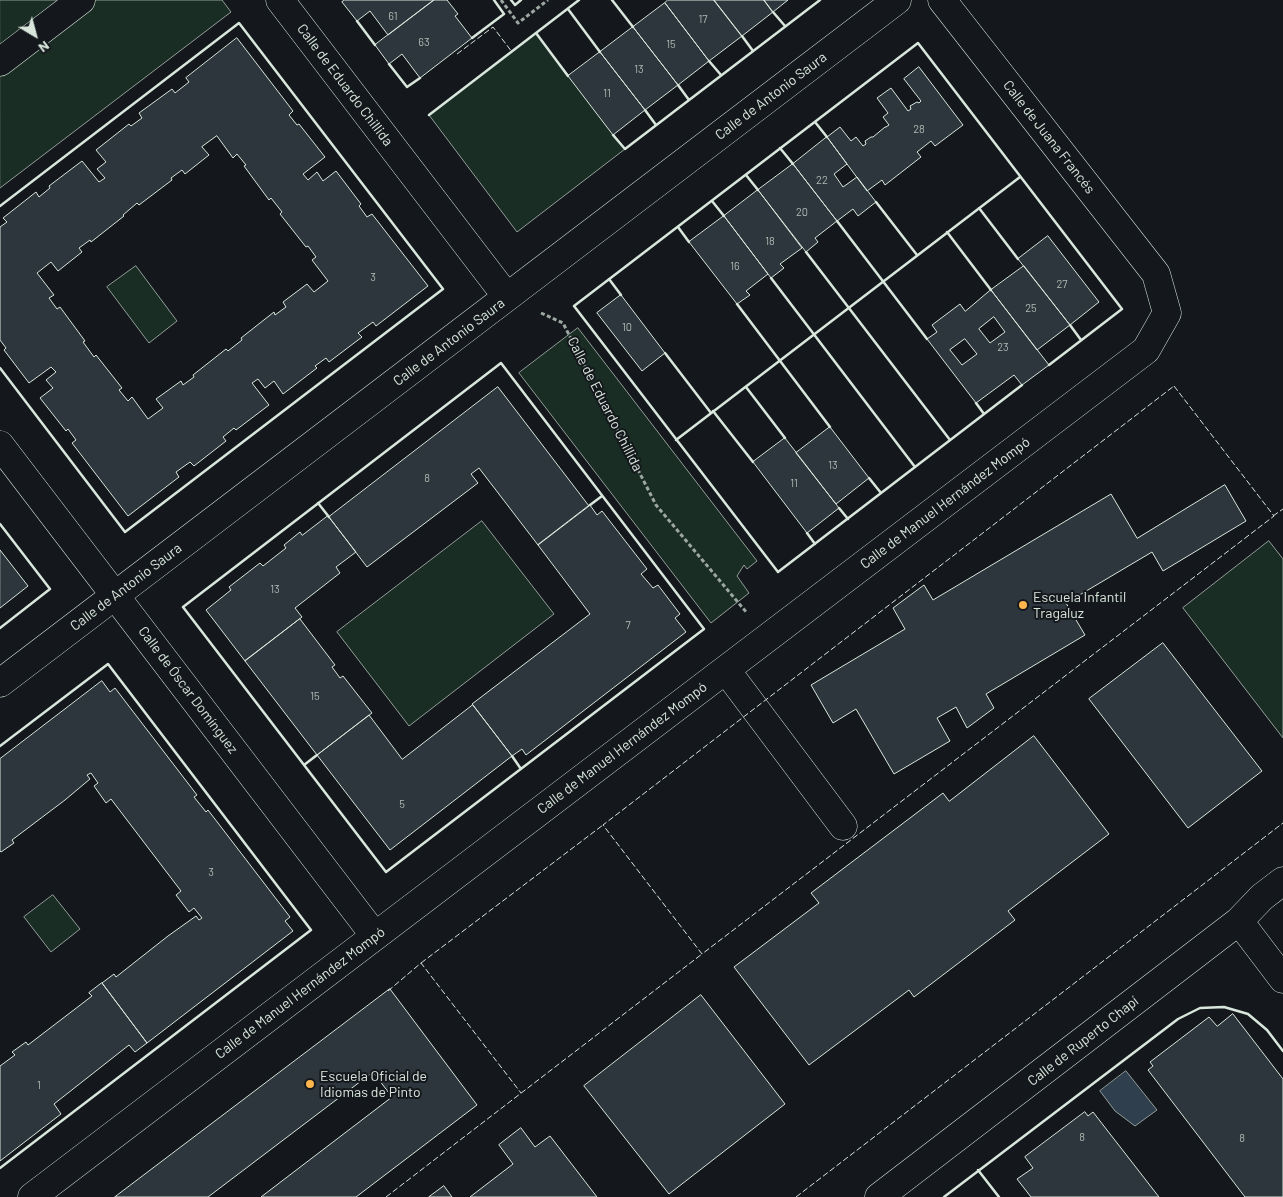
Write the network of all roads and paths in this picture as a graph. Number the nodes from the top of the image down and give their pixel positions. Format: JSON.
{"nodes":[{"id":1,"x":81,"y":0,"type":"edge"},
{"id":2,"x":280,"y":0,"type":"edge"},
{"id":3,"x":500,"y":0,"type":"edge"},
{"id":4,"x":548,"y":0,"type":"edge"},
{"id":5,"x":897,"y":0,"type":"edge"},
{"id":6,"x":942,"y":0,"type":"edge"},
{"id":7,"x":0,"y":62,"type":"edge"},
{"id":8,"x":1156,"y":274,"type":"joint"},
{"id":9,"x":507,"y":297,"type":"junction"},
{"id":10,"x":0,"y":445,"type":"edge"},
{"id":11,"x":115,"y":595,"type":"junction"},
{"id":12,"x":768,"y":638,"type":"junction"},
{"id":13,"x":726,"y":670,"type":"junction"},
{"id":14,"x":0,"y":683,"type":"edge"},
{"id":15,"x":843,"y":826,"type":"dead end"},
{"id":16,"x":1283,"y":881,"type":"edge"},
{"id":17,"x":1239,"y":921,"type":"junction"},
{"id":18,"x":375,"y":936,"type":"junction"},
{"id":19,"x":1283,"y":979,"type":"edge"},
{"id":20,"x":32,"y":1197,"type":"edge"},
{"id":21,"x":879,"y":1197,"type":"edge"}],
"edges":[{"from":1,"to":7,"type":"street"},
{"from":2,"to":9,"type":"street","name":"Calle de Eduardo Chillida"},
{"from":3,"to":4,"type":"path"},
{"from":5,"to":9,"type":"street","name":"Calle de Antonio Saura"},
{"from":6,"to":8,"type":"street","name":"Calle de Juana Francés"},
{"from":8,"to":12,"type":"street","name":"Calle de Manuel Hernández Mompó"},
{"from":9,"to":11,"type":"street","name":"Calle de Antonio Saura"},
{"from":9,"to":12,"type":"path","name":"Calle de Eduardo Chillida"},
{"from":10,"to":11,"type":"street","name":"Calle de Óscar Domínguez"},
{"from":11,"to":14,"type":"street","name":"Calle de Antonio Saura"},
{"from":11,"to":18,"type":"street","name":"Calle de Óscar Domínguez"},
{"from":12,"to":13,"type":"street","name":"Calle de Manuel Hernández Mompó"},
{"from":13,"to":15,"type":"street"},
{"from":13,"to":18,"type":"street","name":"Calle de Manuel Hernández Mompó"},
{"from":16,"to":17,"type":"street","name":"Calle de Ruperto Chapí"},
{"from":17,"to":19,"type":"street"},
{"from":17,"to":21,"type":"street","name":"Calle de Ruperto Chapí"},
{"from":18,"to":20,"type":"street","name":"Calle de Manuel Hernández Mompó"}]}
